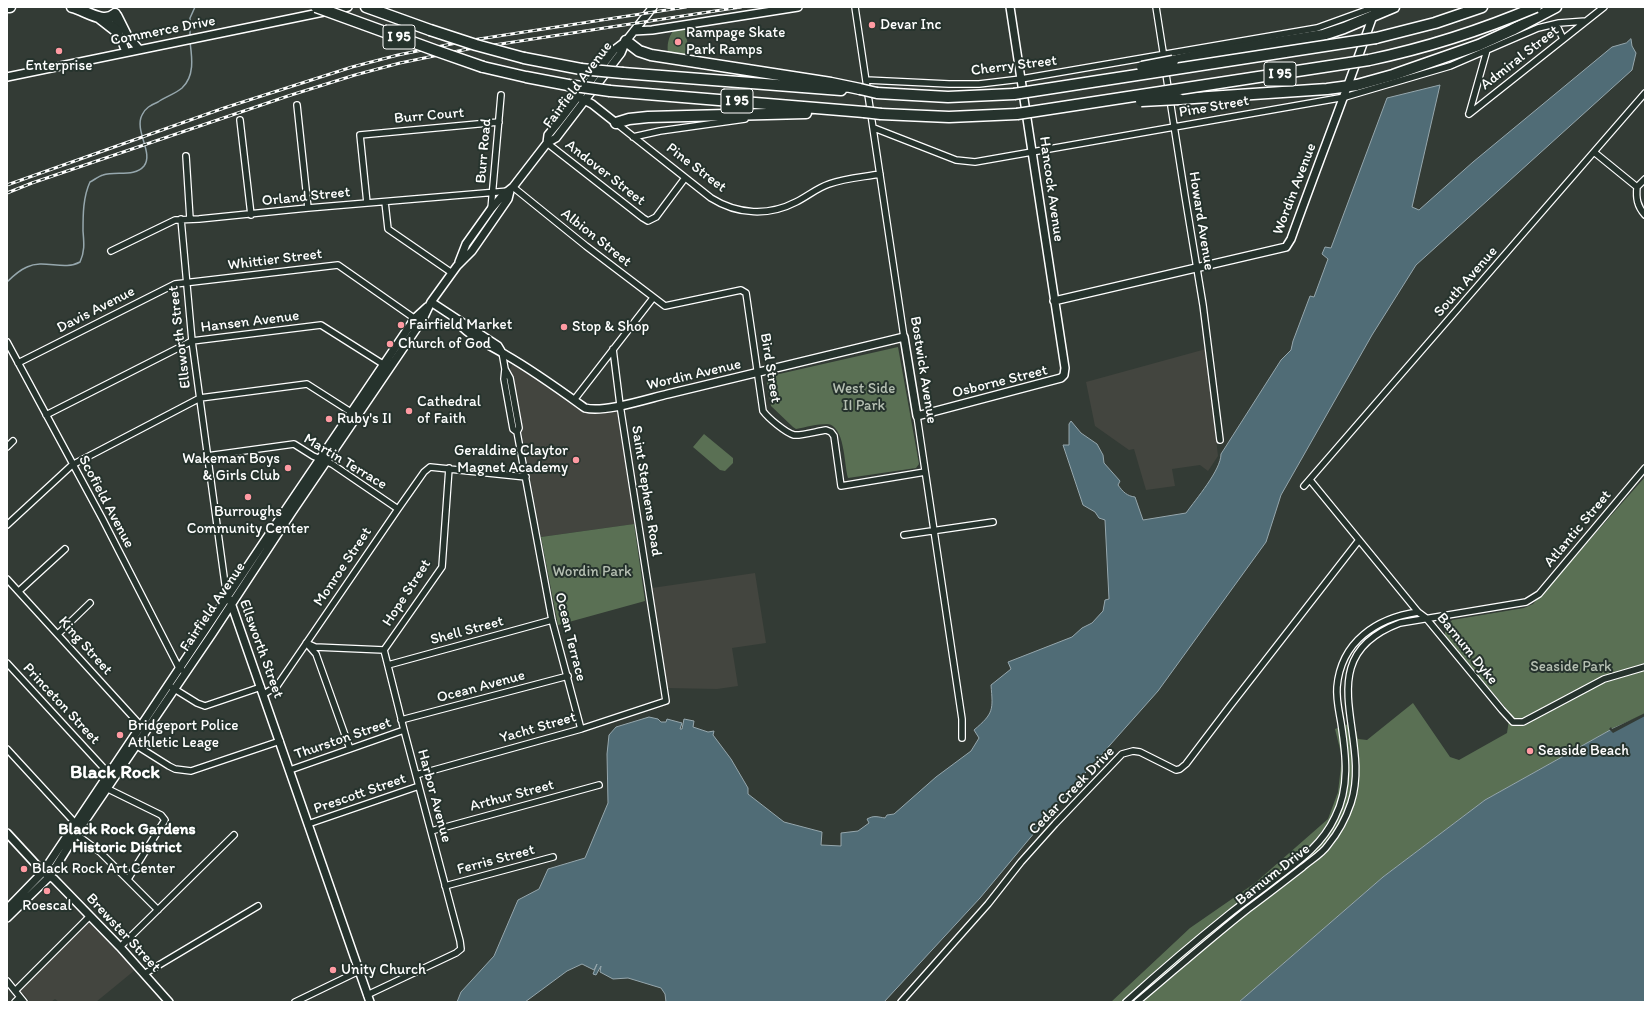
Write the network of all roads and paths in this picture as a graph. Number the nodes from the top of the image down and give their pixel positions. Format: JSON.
{"nodes":[{"id":1,"x":72,"y":7,"type":"edge"},
{"id":2,"x":316,"y":7,"type":"edge"},
{"id":3,"x":348,"y":7,"type":"edge"},
{"id":4,"x":366,"y":7,"type":"edge"},
{"id":5,"x":652,"y":7,"type":"edge"},
{"id":6,"x":798,"y":7,"type":"edge"},
{"id":7,"x":855,"y":7,"type":"edge"},
{"id":8,"x":1010,"y":7,"type":"edge"},
{"id":9,"x":1156,"y":7,"type":"edge"},
{"id":10,"x":1394,"y":7,"type":"edge"},
{"id":11,"x":1482,"y":7,"type":"edge"},
{"id":12,"x":1536,"y":7,"type":"edge"},
{"id":13,"x":1556,"y":7,"type":"edge"},
{"id":14,"x":1604,"y":7,"type":"edge"},
{"id":15,"x":1375,"y":10,"type":"edge"},
{"id":16,"x":115,"y":11,"type":"edge"},
{"id":17,"x":96,"y":16,"type":"junction"},
{"id":18,"x":1586,"y":22,"type":"junction"},
{"id":19,"x":1553,"y":25,"type":"junction"},
{"id":20,"x":634,"y":31,"type":"junction"},
{"id":21,"x":118,"y":32,"type":"junction"},
{"id":22,"x":1563,"y":39,"type":"junction"},
{"id":23,"x":626,"y":41,"type":"junction"},
{"id":24,"x":139,"y":49,"type":"junction"},
{"id":25,"x":1487,"y":50,"type":"junction"},
{"id":26,"x":126,"y":52,"type":"junction"},
{"id":27,"x":1163,"y":54,"type":"junction"},
{"id":28,"x":7,"y":76,"type":"edge"},
{"id":29,"x":1135,"y":76,"type":"junction"},
{"id":30,"x":1021,"y":79,"type":"junction"},
{"id":31,"x":866,"y":80,"type":"junction"},
{"id":32,"x":1348,"y":86,"type":"junction"},
{"id":33,"x":860,"y":90,"type":"junction"},
{"id":34,"x":1645,"y":93,"type":"edge"},
{"id":35,"x":501,"y":95,"type":"dead end"},
{"id":36,"x":1345,"y":97,"type":"junction"},
{"id":37,"x":581,"y":99,"type":"junction"},
{"id":38,"x":1100,"y":102,"type":"junction"},
{"id":39,"x":296,"y":105,"type":"dead end"},
{"id":40,"x":864,"y":112,"type":"junction"},
{"id":41,"x":762,"y":117,"type":"dead end"},
{"id":42,"x":240,"y":120,"type":"dead end"},
{"id":43,"x":499,"y":122,"type":"junction"},
{"id":44,"x":616,"y":123,"type":"junction"},
{"id":45,"x":1174,"y":127,"type":"junction"},
{"id":46,"x":874,"y":128,"type":"junction"},
{"id":47,"x":633,"y":137,"type":"junction"},
{"id":48,"x":547,"y":143,"type":"junction"},
{"id":49,"x":1033,"y":152,"type":"junction"},
{"id":50,"x":1594,"y":152,"type":"junction"},
{"id":51,"x":186,"y":156,"type":"dead end"},
{"id":52,"x":880,"y":174,"type":"junction"},
{"id":53,"x":685,"y":178,"type":"junction"},
{"id":54,"x":1645,"y":179,"type":"edge"},
{"id":55,"x":1637,"y":186,"type":"junction"},
{"id":56,"x":512,"y":189,"type":"junction"},
{"id":57,"x":493,"y":192,"type":"junction"},
{"id":58,"x":385,"y":202,"type":"junction"},
{"id":59,"x":367,"y":203,"type":"junction"},
{"id":60,"x":308,"y":208,"type":"junction"},
{"id":61,"x":491,"y":210,"type":"junction"},
{"id":62,"x":251,"y":215,"type":"junction"},
{"id":63,"x":1645,"y":215,"type":"edge"},
{"id":64,"x":181,"y":219,"type":"junction"},
{"id":65,"x":190,"y":219,"type":"junction"},
{"id":66,"x":111,"y":251,"type":"dead end"},
{"id":67,"x":457,"y":266,"type":"junction"},
{"id":68,"x":1196,"y":268,"type":"junction"},
{"id":69,"x":452,"y":273,"type":"junction"},
{"id":70,"x":186,"y":283,"type":"junction"},
{"id":71,"x":653,"y":298,"type":"junction"},
{"id":72,"x":1054,"y":301,"type":"junction"},
{"id":73,"x":431,"y":302,"type":"junction"},
{"id":74,"x":665,"y":306,"type":"joint"},
{"id":75,"x":418,"y":321,"type":"junction"},
{"id":76,"x":904,"y":337,"type":"junction"},
{"id":77,"x":192,"y":341,"type":"junction"},
{"id":78,"x":7,"y":342,"type":"edge"},
{"id":79,"x":614,"y":349,"type":"junction"},
{"id":80,"x":502,"y":352,"type":"junction"},
{"id":81,"x":18,"y":363,"type":"junction"},
{"id":82,"x":387,"y":367,"type":"junction"},
{"id":83,"x":758,"y":373,"type":"junction"},
{"id":84,"x":1064,"y":375,"type":"joint"},
{"id":85,"x":200,"y":398,"type":"junction"},
{"id":86,"x":574,"y":400,"type":"junction"},
{"id":87,"x":620,"y":405,"type":"junction"},
{"id":88,"x":354,"y":414,"type":"junction"},
{"id":89,"x":46,"y":415,"type":"junction"},
{"id":90,"x":917,"y":416,"type":"junction"},
{"id":91,"x":1220,"y":440,"type":"dead end"},
{"id":92,"x":13,"y":442,"type":"dead end"},
{"id":93,"x":7,"y":447,"type":"edge"},
{"id":94,"x":207,"y":456,"type":"junction"},
{"id":95,"x":323,"y":461,"type":"junction"},
{"id":96,"x":72,"y":465,"type":"junction"},
{"id":97,"x":449,"y":468,"type":"junction"},
{"id":98,"x":1645,"y":468,"type":"edge"},
{"id":99,"x":926,"y":472,"type":"junction"},
{"id":100,"x":526,"y":477,"type":"junction"},
{"id":101,"x":1310,"y":480,"type":"junction"},
{"id":102,"x":1304,"y":486,"type":"dead end"},
{"id":103,"x":398,"y":509,"type":"junction"},
{"id":104,"x":993,"y":522,"type":"dead end"},
{"id":105,"x":7,"y":525,"type":"edge"},
{"id":106,"x":935,"y":531,"type":"junction"},
{"id":107,"x":904,"y":535,"type":"dead end"},
{"id":108,"x":1359,"y":540,"type":"junction"},
{"id":109,"x":65,"y":549,"type":"dead end"},
{"id":110,"x":7,"y":579,"type":"edge"},
{"id":111,"x":243,"y":579,"type":"junction"},
{"id":112,"x":19,"y":591,"type":"junction"},
{"id":113,"x":228,"y":595,"type":"junction"},
{"id":114,"x":1526,"y":602,"type":"joint"},
{"id":115,"x":90,"y":603,"type":"dead end"},
{"id":116,"x":231,"y":603,"type":"junction"},
{"id":117,"x":1418,"y":612,"type":"junction"},
{"id":118,"x":1426,"y":618,"type":"junction"},
{"id":119,"x":552,"y":620,"type":"junction"},
{"id":120,"x":58,"y":634,"type":"junction"},
{"id":121,"x":306,"y":643,"type":"junction"},
{"id":122,"x":384,"y":650,"type":"junction"},
{"id":123,"x":7,"y":663,"type":"edge"},
{"id":124,"x":388,"y":665,"type":"junction"},
{"id":125,"x":1645,"y":667,"type":"edge"},
{"id":126,"x":179,"y":668,"type":"junction"},
{"id":127,"x":186,"y":672,"type":"junction"},
{"id":128,"x":568,"y":676,"type":"junction"},
{"id":129,"x":171,"y":687,"type":"junction"},
{"id":130,"x":262,"y":691,"type":"junction"},
{"id":131,"x":666,"y":701,"type":"joint"},
{"id":132,"x":1349,"y":708,"type":"junction"},
{"id":133,"x":1339,"y":710,"type":"junction"},
{"id":134,"x":401,"y":720,"type":"junction"},
{"id":135,"x":143,"y":728,"type":"junction"},
{"id":136,"x":581,"y":729,"type":"junction"},
{"id":137,"x":1352,"y":729,"type":"junction"},
{"id":138,"x":404,"y":730,"type":"junction"},
{"id":139,"x":1342,"y":730,"type":"junction"},
{"id":140,"x":962,"y":738,"type":"dead end"},
{"id":141,"x":280,"y":741,"type":"junction"},
{"id":142,"x":133,"y":744,"type":"junction"},
{"id":143,"x":7,"y":749,"type":"edge"},
{"id":144,"x":350,"y":749,"type":"junction"},
{"id":145,"x":290,"y":770,"type":"junction"},
{"id":146,"x":416,"y":774,"type":"junction"},
{"id":147,"x":111,"y":777,"type":"junction"},
{"id":148,"x":599,"y":785,"type":"dead end"},
{"id":149,"x":418,"y":786,"type":"junction"},
{"id":150,"x":104,"y":787,"type":"junction"},
{"id":151,"x":308,"y":824,"type":"junction"},
{"id":152,"x":76,"y":829,"type":"junction"},
{"id":153,"x":431,"y":831,"type":"junction"},
{"id":154,"x":7,"y":833,"type":"edge"},
{"id":155,"x":234,"y":836,"type":"dead end"},
{"id":156,"x":553,"y":857,"type":"dead end"},
{"id":157,"x":43,"y":872,"type":"junction"},
{"id":158,"x":50,"y":876,"type":"junction"},
{"id":159,"x":128,"y":879,"type":"junction"},
{"id":160,"x":446,"y":886,"type":"junction"},
{"id":161,"x":258,"y":906,"type":"dead end"},
{"id":162,"x":7,"y":909,"type":"edge"},
{"id":163,"x":158,"y":910,"type":"junction"},
{"id":164,"x":90,"y":916,"type":"junction"},
{"id":165,"x":7,"y":918,"type":"edge"},
{"id":166,"x":120,"y":947,"type":"junction"},
{"id":167,"x":359,"y":971,"type":"junction"},
{"id":168,"x":144,"y":974,"type":"junction"},
{"id":169,"x":7,"y":981,"type":"edge"},
{"id":170,"x":15,"y":991,"type":"junction"},
{"id":171,"x":368,"y":998,"type":"edge"},
{"id":172,"x":22,"y":1000,"type":"edge"},
{"id":173,"x":15,"y":1002,"type":"edge"},
{"id":174,"x":169,"y":1002,"type":"edge"},
{"id":175,"x":296,"y":1002,"type":"edge"},
{"id":176,"x":901,"y":1002,"type":"edge"},
{"id":177,"x":1126,"y":1002,"type":"edge"},
{"id":178,"x":1137,"y":1002,"type":"edge"}],
"edges":[{"from":1,"to":17,"type":"highway"},
{"from":2,"to":40,"type":"highway","number":"I 95","bridge":true},
{"from":3,"to":24,"type":"street","name":"Commerce Drive"},
{"from":4,"to":33,"type":"highway","number":"I 95","bridge":true},
{"from":5,"to":20,"type":"street","name":"Fairfield Avenue"},
{"from":6,"to":20,"type":"street"},
{"from":7,"to":31,"type":"street","name":"Bostwick Avenue"},
{"from":8,"to":30,"type":"street","name":"Hancock Avenue"},
{"from":9,"to":27,"type":"street","name":"Howard Avenue"},
{"from":10,"to":15,"type":"highway"},
{"from":11,"to":29,"type":"highway","number":"I 95","bridge":true},
{"from":12,"to":38,"type":"highway","number":"I 95","bridge":true},
{"from":13,"to":32,"type":"highway"},
{"from":14,"to":18,"type":"street","name":"Admiral Street"},
{"from":15,"to":27,"type":"street","name":"Cherry Street"},
{"from":15,"to":29,"type":"highway","bridge":true},
{"from":15,"to":32,"type":"street","name":"Wordin Avenue"},
{"from":16,"to":17,"type":"highway"},
{"from":16,"to":21,"type":"street"},
{"from":16,"to":24,"type":"street"},
{"from":17,"to":21,"type":"highway"},
{"from":18,"to":19,"type":"street","name":"Pine Street"},
{"from":18,"to":22,"type":"street","name":"Admiral Street"},
{"from":19,"to":22,"type":"street"},
{"from":19,"to":25,"type":"street","name":"Pine Street"},
{"from":20,"to":23,"type":"street","name":"Fairfield Avenue"},
{"from":21,"to":26,"type":"street"},
{"from":22,"to":25,"type":"street","name":"Admiral Street"},
{"from":23,"to":33,"type":"highway"},
{"from":23,"to":37,"type":"street","name":"Fairfield Avenue"},
{"from":24,"to":26,"type":"street","name":"Commerce Drive"},
{"from":25,"to":36,"type":"street","name":"Pine Street"},
{"from":26,"to":28,"type":"street","name":"Commerce Drive"},
{"from":27,"to":30,"type":"street","name":"Cherry Street"},
{"from":27,"to":45,"type":"street","name":"Howard Avenue"},
{"from":29,"to":33,"type":"highway","number":"I 95","bridge":true},
{"from":30,"to":31,"type":"street","name":"Cherry Street"},
{"from":30,"to":49,"type":"street","name":"Hancock Avenue"},
{"from":31,"to":46,"type":"street","name":"Bostwick Avenue"},
{"from":32,"to":36,"type":"street","name":"Wordin Avenue"},
{"from":32,"to":38,"type":"highway","bridge":true},
{"from":34,"to":50,"type":"street","name":"South Avenue"},
{"from":35,"to":43,"type":"street","name":"Burr Road"},
{"from":36,"to":45,"type":"street","name":"Pine Street"},
{"from":36,"to":68,"type":"street","name":"Wordin Avenue"},
{"from":37,"to":44,"type":"street","name":"Pine Street"},
{"from":37,"to":48,"type":"street","name":"Fairfield Avenue"},
{"from":38,"to":40,"type":"highway","number":"I 95","bridge":true},
{"from":39,"to":60,"type":"street"},
{"from":40,"to":44,"type":"highway"},
{"from":41,"to":47,"type":"street"},
{"from":42,"to":62,"type":"street"},
{"from":43,"to":57,"type":"street","name":"Burr Road"},
{"from":43,"to":59,"type":"street","name":"Burr Court"},
{"from":44,"to":47,"type":"street","name":"Pine Street"},
{"from":45,"to":49,"type":"street","name":"Pine Street"},
{"from":45,"to":68,"type":"street","name":"Howard Avenue"},
{"from":46,"to":49,"type":"street","name":"Pine Street"},
{"from":46,"to":52,"type":"street","name":"Bostwick Avenue"},
{"from":47,"to":53,"type":"street","name":"Pine Street"},
{"from":48,"to":53,"type":"street","name":"Andover Street"},
{"from":48,"to":56,"type":"street","name":"Fairfield Avenue"},
{"from":49,"to":72,"type":"street","name":"Hancock Avenue"},
{"from":50,"to":55,"type":"street"},
{"from":50,"to":101,"type":"street","name":"South Avenue"},
{"from":51,"to":65,"type":"street"},
{"from":52,"to":53,"type":"street","name":"Pine Street"},
{"from":52,"to":76,"type":"street","name":"Bostwick Avenue"},
{"from":54,"to":55,"type":"street"},
{"from":55,"to":63,"type":"street"},
{"from":56,"to":57,"type":"street","name":"Orland Street"},
{"from":56,"to":61,"type":"street","name":"Fairfield Avenue"},
{"from":56,"to":67,"type":"street","name":"Fairfield Avenue"},
{"from":56,"to":71,"type":"street","name":"Albion Street"},
{"from":57,"to":58,"type":"street","name":"Orland Street"},
{"from":57,"to":61,"type":"street","name":"Burr Road"},
{"from":58,"to":59,"type":"street","name":"Orland Street"},
{"from":58,"to":69,"type":"street"},
{"from":59,"to":60,"type":"street","name":"Orland Street"},
{"from":60,"to":62,"type":"street","name":"Orland Street"},
{"from":61,"to":67,"type":"street","name":"Fairfield Avenue"},
{"from":62,"to":65,"type":"street","name":"Orland Street"},
{"from":64,"to":65,"type":"street","name":"Orland Street"},
{"from":64,"to":66,"type":"street","name":"Orland Street"},
{"from":64,"to":70,"type":"street","name":"Ellsworth Street"},
{"from":67,"to":69,"type":"street","name":"Fairfield Avenue"},
{"from":68,"to":72,"type":"street","name":"Wordin Avenue"},
{"from":68,"to":91,"type":"street","name":"Howard Avenue"},
{"from":69,"to":73,"type":"street","name":"Fairfield Avenue"},
{"from":70,"to":75,"type":"street","name":"Whittier Street"},
{"from":70,"to":77,"type":"street","name":"Ellsworth Street"},
{"from":70,"to":81,"type":"street","name":"Davis Avenue"},
{"from":71,"to":74,"type":"street","name":"Albion Street"},
{"from":71,"to":79,"type":"street"},
{"from":72,"to":84,"type":"street","name":"Hancock Avenue"},
{"from":73,"to":75,"type":"street","name":"Fairfield Avenue"},
{"from":73,"to":80,"type":"street","name":"Wordin Avenue"},
{"from":74,"to":83,"type":"street","name":"Bird Street"},
{"from":75,"to":82,"type":"street","name":"Fairfield Avenue"},
{"from":76,"to":83,"type":"street","name":"Wordin Avenue"},
{"from":76,"to":90,"type":"street","name":"Bostwick Avenue"},
{"from":77,"to":82,"type":"street","name":"Hansen Avenue"},
{"from":77,"to":85,"type":"street","name":"Ellsworth Street"},
{"from":77,"to":89,"type":"street","name":"Hansen Avenue"},
{"from":78,"to":81,"type":"street","name":"Scofield Avenue"},
{"from":79,"to":86,"type":"street"},
{"from":79,"to":87,"type":"street","name":"Saint Stephens Road"},
{"from":80,"to":86,"type":"street","name":"Wordin Avenue"},
{"from":80,"to":100,"type":"street","name":"Ocean Terrace"},
{"from":81,"to":89,"type":"street","name":"Scofield Avenue"},
{"from":82,"to":88,"type":"street","name":"Fairfield Avenue"},
{"from":83,"to":87,"type":"street","name":"Wordin Avenue"},
{"from":83,"to":99,"type":"street","name":"Bird Street"},
{"from":84,"to":90,"type":"street","name":"Osborne Street"},
{"from":85,"to":88,"type":"street"},
{"from":85,"to":94,"type":"street","name":"Ellsworth Street"},
{"from":85,"to":96,"type":"street"},
{"from":86,"to":87,"type":"street","name":"Wordin Avenue"},
{"from":87,"to":131,"type":"street","name":"Saint Stephens Road"},
{"from":88,"to":95,"type":"street","name":"Fairfield Avenue"},
{"from":89,"to":96,"type":"street","name":"Scofield Avenue"},
{"from":90,"to":99,"type":"street","name":"Bostwick Avenue"},
{"from":92,"to":93,"type":"street"},
{"from":94,"to":95,"type":"street","name":"Martin Terrace"},
{"from":94,"to":113,"type":"street","name":"Ellsworth Street"},
{"from":95,"to":103,"type":"street","name":"Martin Terrace"},
{"from":95,"to":111,"type":"street","name":"Fairfield Avenue"},
{"from":96,"to":105,"type":"street"},
{"from":96,"to":126,"type":"street","name":"Scofield Avenue"},
{"from":97,"to":100,"type":"street"},
{"from":97,"to":103,"type":"street","name":"Monroe Street"},
{"from":97,"to":122,"type":"street","name":"Hope Street"},
{"from":98,"to":114,"type":"street","name":"Atlantic Street"},
{"from":99,"to":106,"type":"street","name":"Bostwick Avenue"},
{"from":100,"to":119,"type":"street","name":"Ocean Terrace"},
{"from":101,"to":102,"type":"street","name":"South Avenue"},
{"from":101,"to":108,"type":"street","name":"Barnum Dyke"},
{"from":103,"to":121,"type":"street","name":"Monroe Street"},
{"from":104,"to":106,"type":"street"},
{"from":106,"to":107,"type":"street"},
{"from":106,"to":140,"type":"street","name":"Bostwick Avenue"},
{"from":108,"to":117,"type":"street","name":"Barnum Dyke"},
{"from":108,"to":176,"type":"street","name":"Cedar Creek Drive"},
{"from":109,"to":112,"type":"street"},
{"from":110,"to":112,"type":"street","name":"King Street"},
{"from":111,"to":113,"type":"street","name":"Fairfield Avenue"},
{"from":111,"to":116,"type":"street","name":"Fairfield Avenue"},
{"from":112,"to":120,"type":"street","name":"King Street"},
{"from":113,"to":116,"type":"street","name":"Ellsworth Street"},
{"from":113,"to":126,"type":"street","name":"Fairfield Avenue"},
{"from":114,"to":118,"type":"street","name":"Barnum Drive"},
{"from":115,"to":120,"type":"street"},
{"from":116,"to":127,"type":"street","name":"Fairfield Avenue"},
{"from":116,"to":130,"type":"street","name":"Ellsworth Street"},
{"from":117,"to":118,"type":"street","name":"Barnum Dyke"},
{"from":117,"to":133,"type":"street","name":"Barnum Drive"},
{"from":118,"to":125,"type":"street","name":"Barnum Dyke"},
{"from":118,"to":132,"type":"street","name":"Barnum Drive"},
{"from":119,"to":124,"type":"street","name":"Shell Street"},
{"from":119,"to":128,"type":"street","name":"Ocean Terrace"},
{"from":120,"to":135,"type":"street","name":"King Street"},
{"from":121,"to":122,"type":"street","name":"Hope Street"},
{"from":121,"to":130,"type":"street","name":"Monroe Street"},
{"from":121,"to":144,"type":"street"},
{"from":122,"to":124,"type":"street","name":"Harbor Avenue"},
{"from":123,"to":147,"type":"street","name":"Princeton Street"},
{"from":124,"to":134,"type":"street","name":"Harbor Avenue"},
{"from":126,"to":127,"type":"street"},
{"from":126,"to":129,"type":"street","name":"Fairfield Avenue"},
{"from":127,"to":129,"type":"street","name":"Fairfield Avenue"},
{"from":128,"to":134,"type":"street","name":"Ocean Avenue"},
{"from":128,"to":136,"type":"street","name":"Ocean Terrace"},
{"from":129,"to":130,"type":"street","name":"Monroe Street"},
{"from":129,"to":135,"type":"street","name":"Fairfield Avenue"},
{"from":130,"to":141,"type":"street","name":"Ellsworth Street"},
{"from":131,"to":136,"type":"street","name":"Yacht Street"},
{"from":132,"to":133,"type":"street"},
{"from":132,"to":137,"type":"street","name":"Barnum Drive"},
{"from":133,"to":139,"type":"street","name":"Barnum Drive"},
{"from":134,"to":138,"type":"street","name":"Harbor Avenue"},
{"from":135,"to":142,"type":"street","name":"Fairfield Avenue"},
{"from":136,"to":146,"type":"street","name":"Yacht Street"},
{"from":137,"to":139,"type":"street"},
{"from":137,"to":178,"type":"street","name":"Barnum Drive"},
{"from":138,"to":144,"type":"street","name":"Thurston Street"},
{"from":138,"to":146,"type":"street","name":"Harbor Avenue"},
{"from":139,"to":177,"type":"street","name":"Barnum Drive"},
{"from":141,"to":142,"type":"street"},
{"from":141,"to":145,"type":"street","name":"Ellsworth Street"},
{"from":142,"to":147,"type":"street","name":"Fairfield Avenue"},
{"from":143,"to":152,"type":"street"},
{"from":144,"to":145,"type":"street","name":"Thurston Street"},
{"from":145,"to":151,"type":"street","name":"Ellsworth Street"},
{"from":146,"to":149,"type":"street","name":"Harbor Avenue"},
{"from":147,"to":150,"type":"street","name":"Fairfield Avenue"},
{"from":148,"to":153,"type":"street","name":"Arthur Street"},
{"from":149,"to":151,"type":"street","name":"Prescott Street"},
{"from":149,"to":153,"type":"street","name":"Harbor Avenue"},
{"from":150,"to":152,"type":"street","name":"Fairfield Avenue"},
{"from":150,"to":159,"type":"street"},
{"from":151,"to":167,"type":"street","name":"Ellsworth Street"},
{"from":152,"to":157,"type":"street","name":"Fairfield Avenue"},
{"from":152,"to":158,"type":"street","name":"Fairfield Avenue"},
{"from":152,"to":159,"type":"street"},
{"from":153,"to":160,"type":"street","name":"Harbor Avenue"},
{"from":154,"to":157,"type":"street","name":"Brewster Street"},
{"from":155,"to":163,"type":"street"},
{"from":156,"to":160,"type":"street","name":"Ferris Street"},
{"from":157,"to":158,"type":"street","name":"Brewster Street"},
{"from":157,"to":162,"type":"street","name":"Fairfield Avenue"},
{"from":158,"to":164,"type":"street","name":"Brewster Street"},
{"from":158,"to":165,"type":"street","name":"Fairfield Avenue"},
{"from":159,"to":163,"type":"street"},
{"from":160,"to":171,"type":"street","name":"Harbor Avenue"},
{"from":161,"to":168,"type":"street"},
{"from":163,"to":166,"type":"street"},
{"from":164,"to":166,"type":"street","name":"Brewster Street"},
{"from":164,"to":170,"type":"street"},
{"from":166,"to":168,"type":"street","name":"Brewster Street"},
{"from":167,"to":171,"type":"street","name":"Ellsworth Street"},
{"from":167,"to":175,"type":"street"},
{"from":168,"to":174,"type":"street","name":"Brewster Street"},
{"from":169,"to":170,"type":"street"},
{"from":170,"to":172,"type":"street"},
{"from":172,"to":173,"type":"street"}]}
